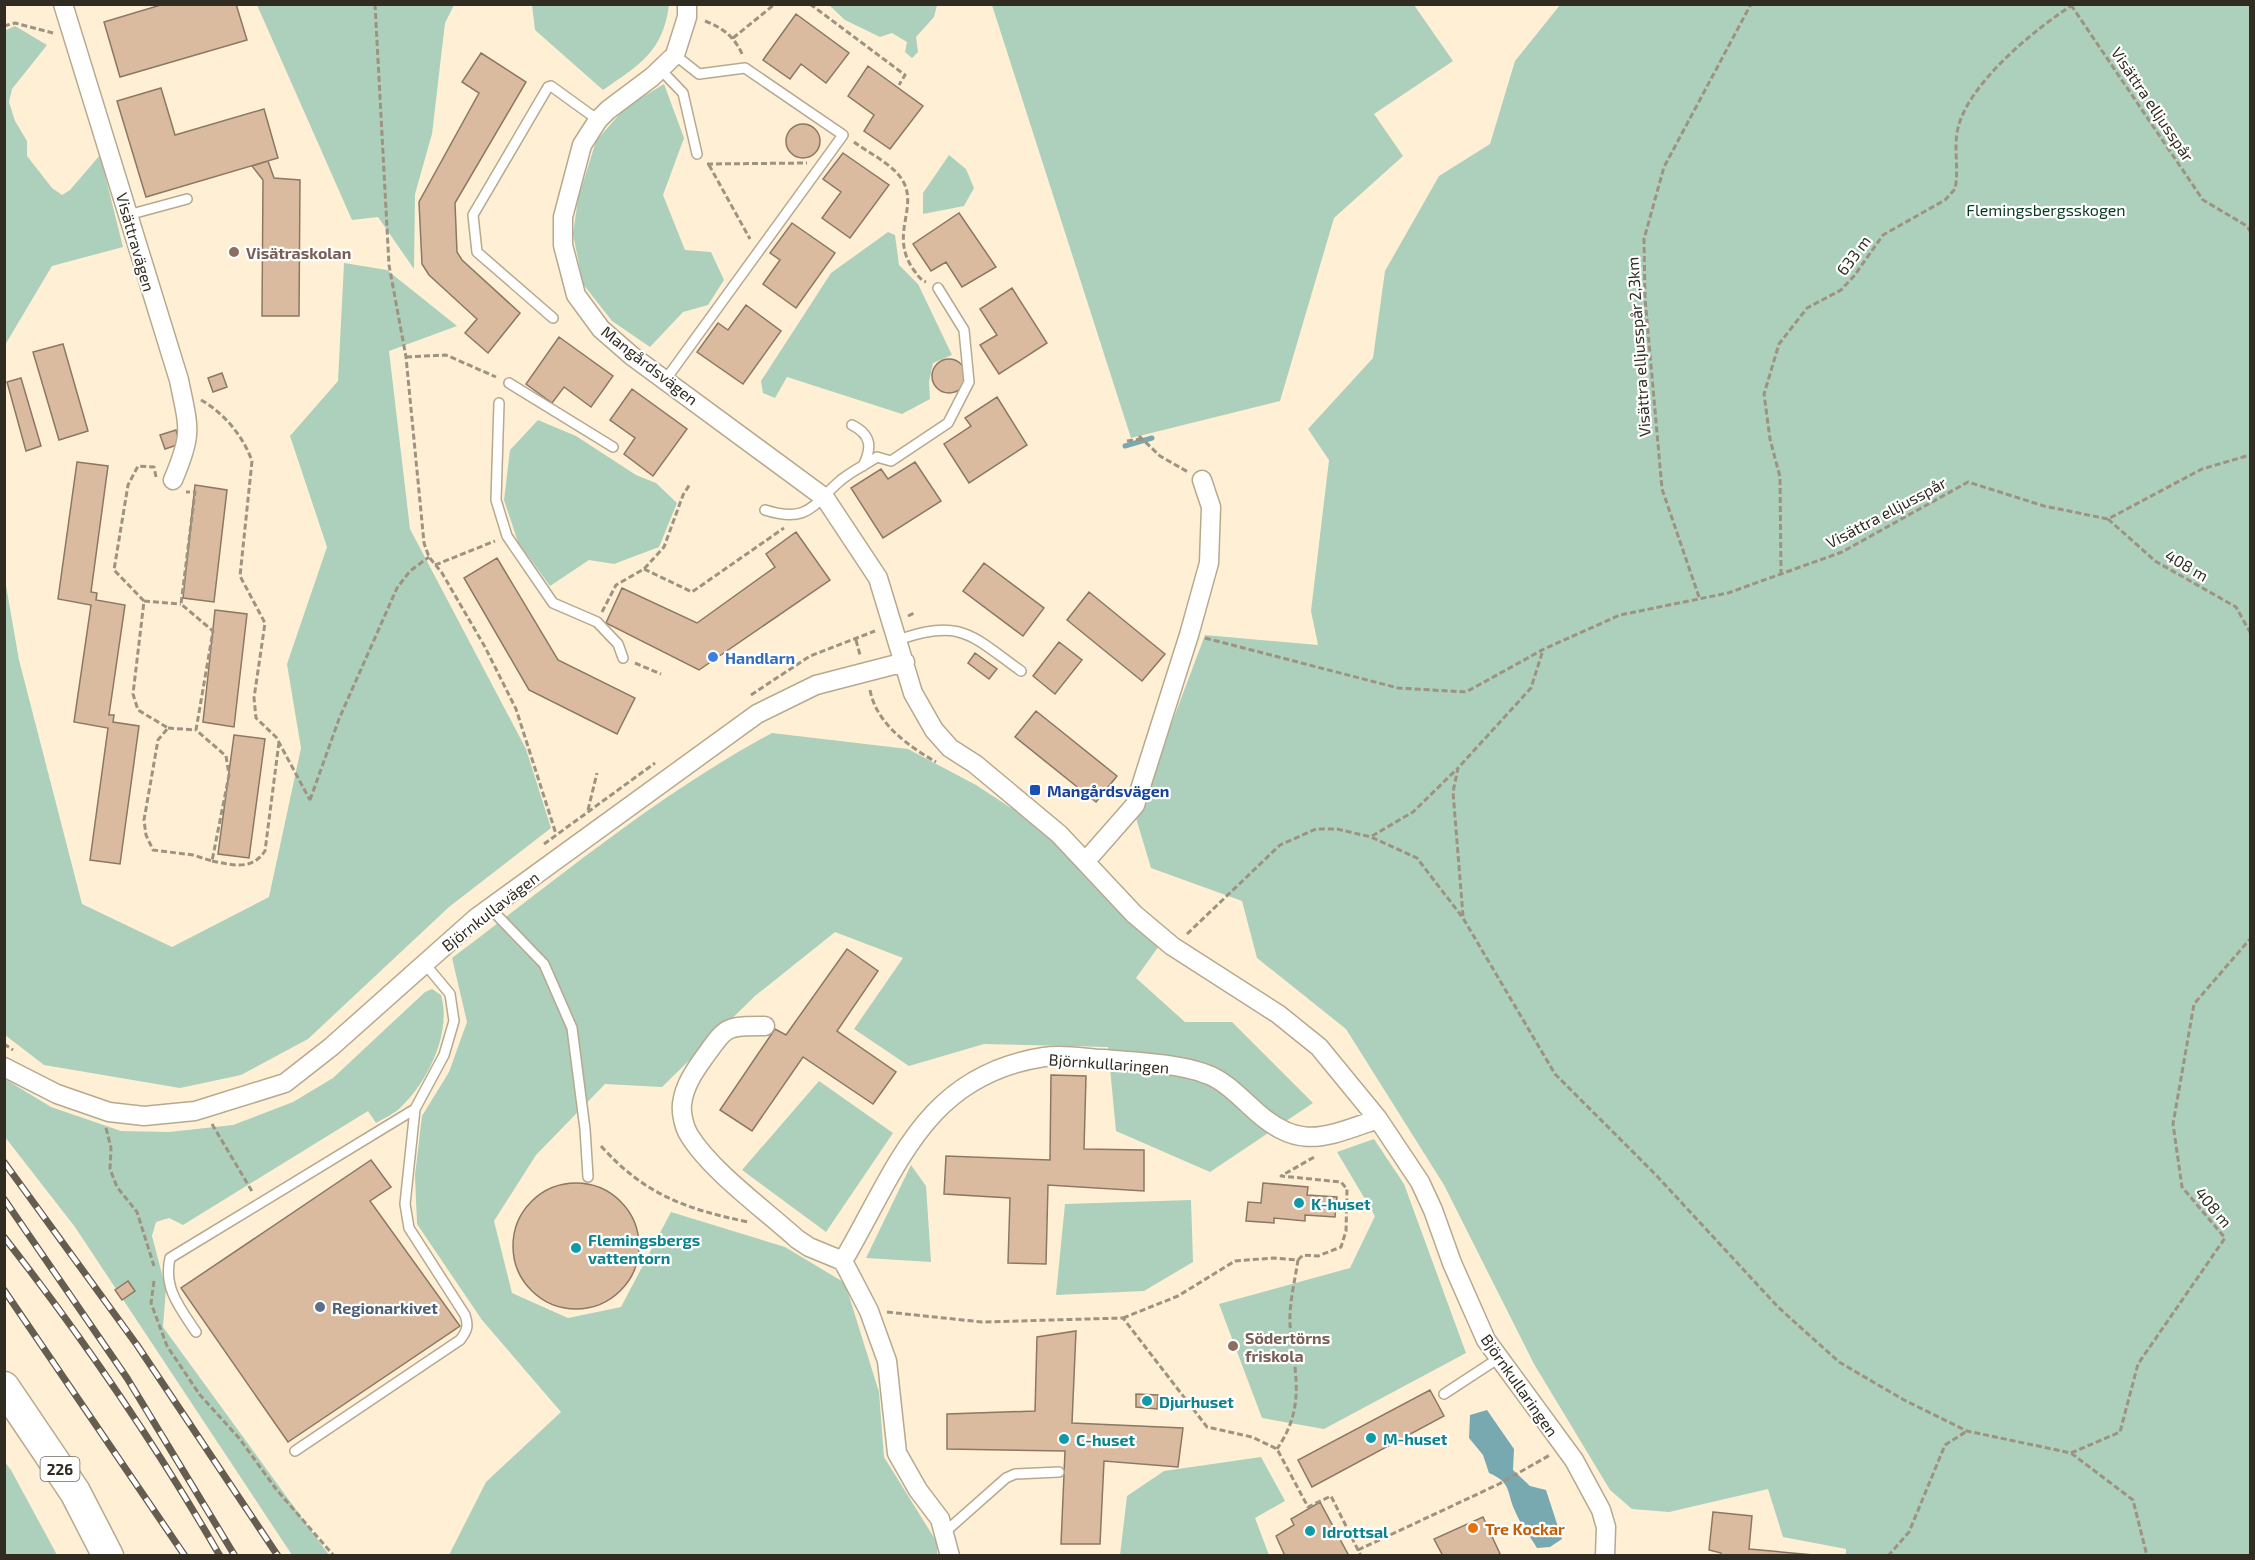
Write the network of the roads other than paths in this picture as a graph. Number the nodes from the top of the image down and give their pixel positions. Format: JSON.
{"nodes":[{"id":1,"x":63,"y":4,"type":"edge"},
{"id":2,"x":692,"y":11,"type":"edge"},
{"id":3,"x":675,"y":55,"type":"junction"},
{"id":4,"x":660,"y":69,"type":"junction"},
{"id":5,"x":598,"y":120,"type":"junction"},
{"id":6,"x":697,"y":154,"type":"road end"},
{"id":7,"x":188,"y":199,"type":"dead end"},
{"id":8,"x":128,"y":215,"type":"junction"},
{"id":9,"x":938,"y":288,"type":"road end"},
{"id":10,"x":553,"y":318,"type":"dead end"},
{"id":11,"x":666,"y":379,"type":"junction"},
{"id":12,"x":509,"y":382,"type":"road end"},
{"id":13,"x":499,"y":403,"type":"dead end"},
{"id":14,"x":852,"y":425,"type":"dead end"},
{"id":15,"x":613,"y":447,"type":"dead end"},
{"id":16,"x":863,"y":466,"type":"junction"},
{"id":17,"x":1202,"y":480,"type":"road end"},
{"id":18,"x":178,"y":486,"type":"road end"},
{"id":19,"x":825,"y":498,"type":"junction"},
{"id":20,"x":765,"y":510,"type":"dead end"},
{"id":21,"x":898,"y":640,"type":"junction"},
{"id":22,"x":623,"y":658,"type":"road end"},
{"id":23,"x":905,"y":662,"type":"junction"},
{"id":24,"x":1021,"y":671,"type":"dead end"},
{"id":25,"x":1085,"y":862,"type":"junction"},
{"id":26,"x":490,"y":908,"type":"junction"},
{"id":27,"x":425,"y":964,"type":"junction"},
{"id":28,"x":765,"y":1026,"type":"dead end"},
{"id":29,"x":4,"y":1067,"type":"edge"},
{"id":30,"x":415,"y":1109,"type":"junction"},
{"id":31,"x":1378,"y":1119,"type":"junction"},
{"id":32,"x":588,"y":1177,"type":"dead end"},
{"id":33,"x":843,"y":1261,"type":"junction"},
{"id":34,"x":196,"y":1332,"type":"dead end"},
{"id":35,"x":1498,"y":1358,"type":"junction"},
{"id":36,"x":4,"y":1387,"type":"edge"},
{"id":37,"x":1444,"y":1394,"type":"dead end"},
{"id":38,"x":295,"y":1451,"type":"dead end"},
{"id":39,"x":1059,"y":1472,"type":"dead end"},
{"id":40,"x":945,"y":1532,"type":"junction"},
{"id":41,"x":108,"y":1556,"type":"edge"},
{"id":42,"x":950,"y":1556,"type":"edge"},
{"id":43,"x":1605,"y":1556,"type":"edge"}],
"edges":[{"from":1,"to":8,"type":"street","name":"Visättravägen"},
{"from":2,"to":3,"type":"street","name":"Mangårdsvägen"},
{"from":3,"to":4,"type":"street","name":"Mangårdsvägen"},
{"from":3,"to":11,"type":"lane"},
{"from":4,"to":5,"type":"street","name":"Mangårdsvägen"},
{"from":4,"to":6,"type":"lane"},
{"from":5,"to":10,"type":"lane"},
{"from":5,"to":11,"type":"street","name":"Mangårdsvägen"},
{"from":7,"to":8,"type":"lane"},
{"from":8,"to":18,"type":"street","name":"Visättravägen"},
{"from":9,"to":16,"type":"lane"},
{"from":11,"to":19,"type":"street","name":"Mangårdsvägen"},
{"from":12,"to":15,"type":"lane"},
{"from":13,"to":22,"type":"lane"},
{"from":14,"to":16,"type":"lane"},
{"from":16,"to":19,"type":"lane"},
{"from":17,"to":25,"type":"street"},
{"from":19,"to":20,"type":"lane"},
{"from":19,"to":21,"type":"street","name":"Mangårdsvägen"},
{"from":21,"to":23,"type":"street","name":"Mangårdsvägen"},
{"from":21,"to":24,"type":"lane"},
{"from":23,"to":25,"type":"street","name":"Björnkullaringen"},
{"from":23,"to":26,"type":"street","name":"Björnkullavägen"},
{"from":25,"to":31,"type":"street","name":"Björnkullaringen"},
{"from":26,"to":27,"type":"street","name":"Björnkullavägen"},
{"from":26,"to":32,"type":"lane"},
{"from":27,"to":29,"type":"street","name":"Björnkullavägen"},
{"from":27,"to":30,"type":"lane"},
{"from":28,"to":33,"type":"street"},
{"from":30,"to":34,"type":"lane"},
{"from":30,"to":38,"type":"lane"},
{"from":31,"to":33,"type":"street","name":"Björnkullaringen"},
{"from":31,"to":35,"type":"street","name":"Björnkullaringen"},
{"from":33,"to":40,"type":"street"},
{"from":35,"to":37,"type":"lane"},
{"from":35,"to":43,"type":"street","name":"Björnkullaringen"},
{"from":36,"to":41,"type":"main road","number":"226"},
{"from":39,"to":40,"type":"lane"},
{"from":40,"to":42,"type":"street"}]}
